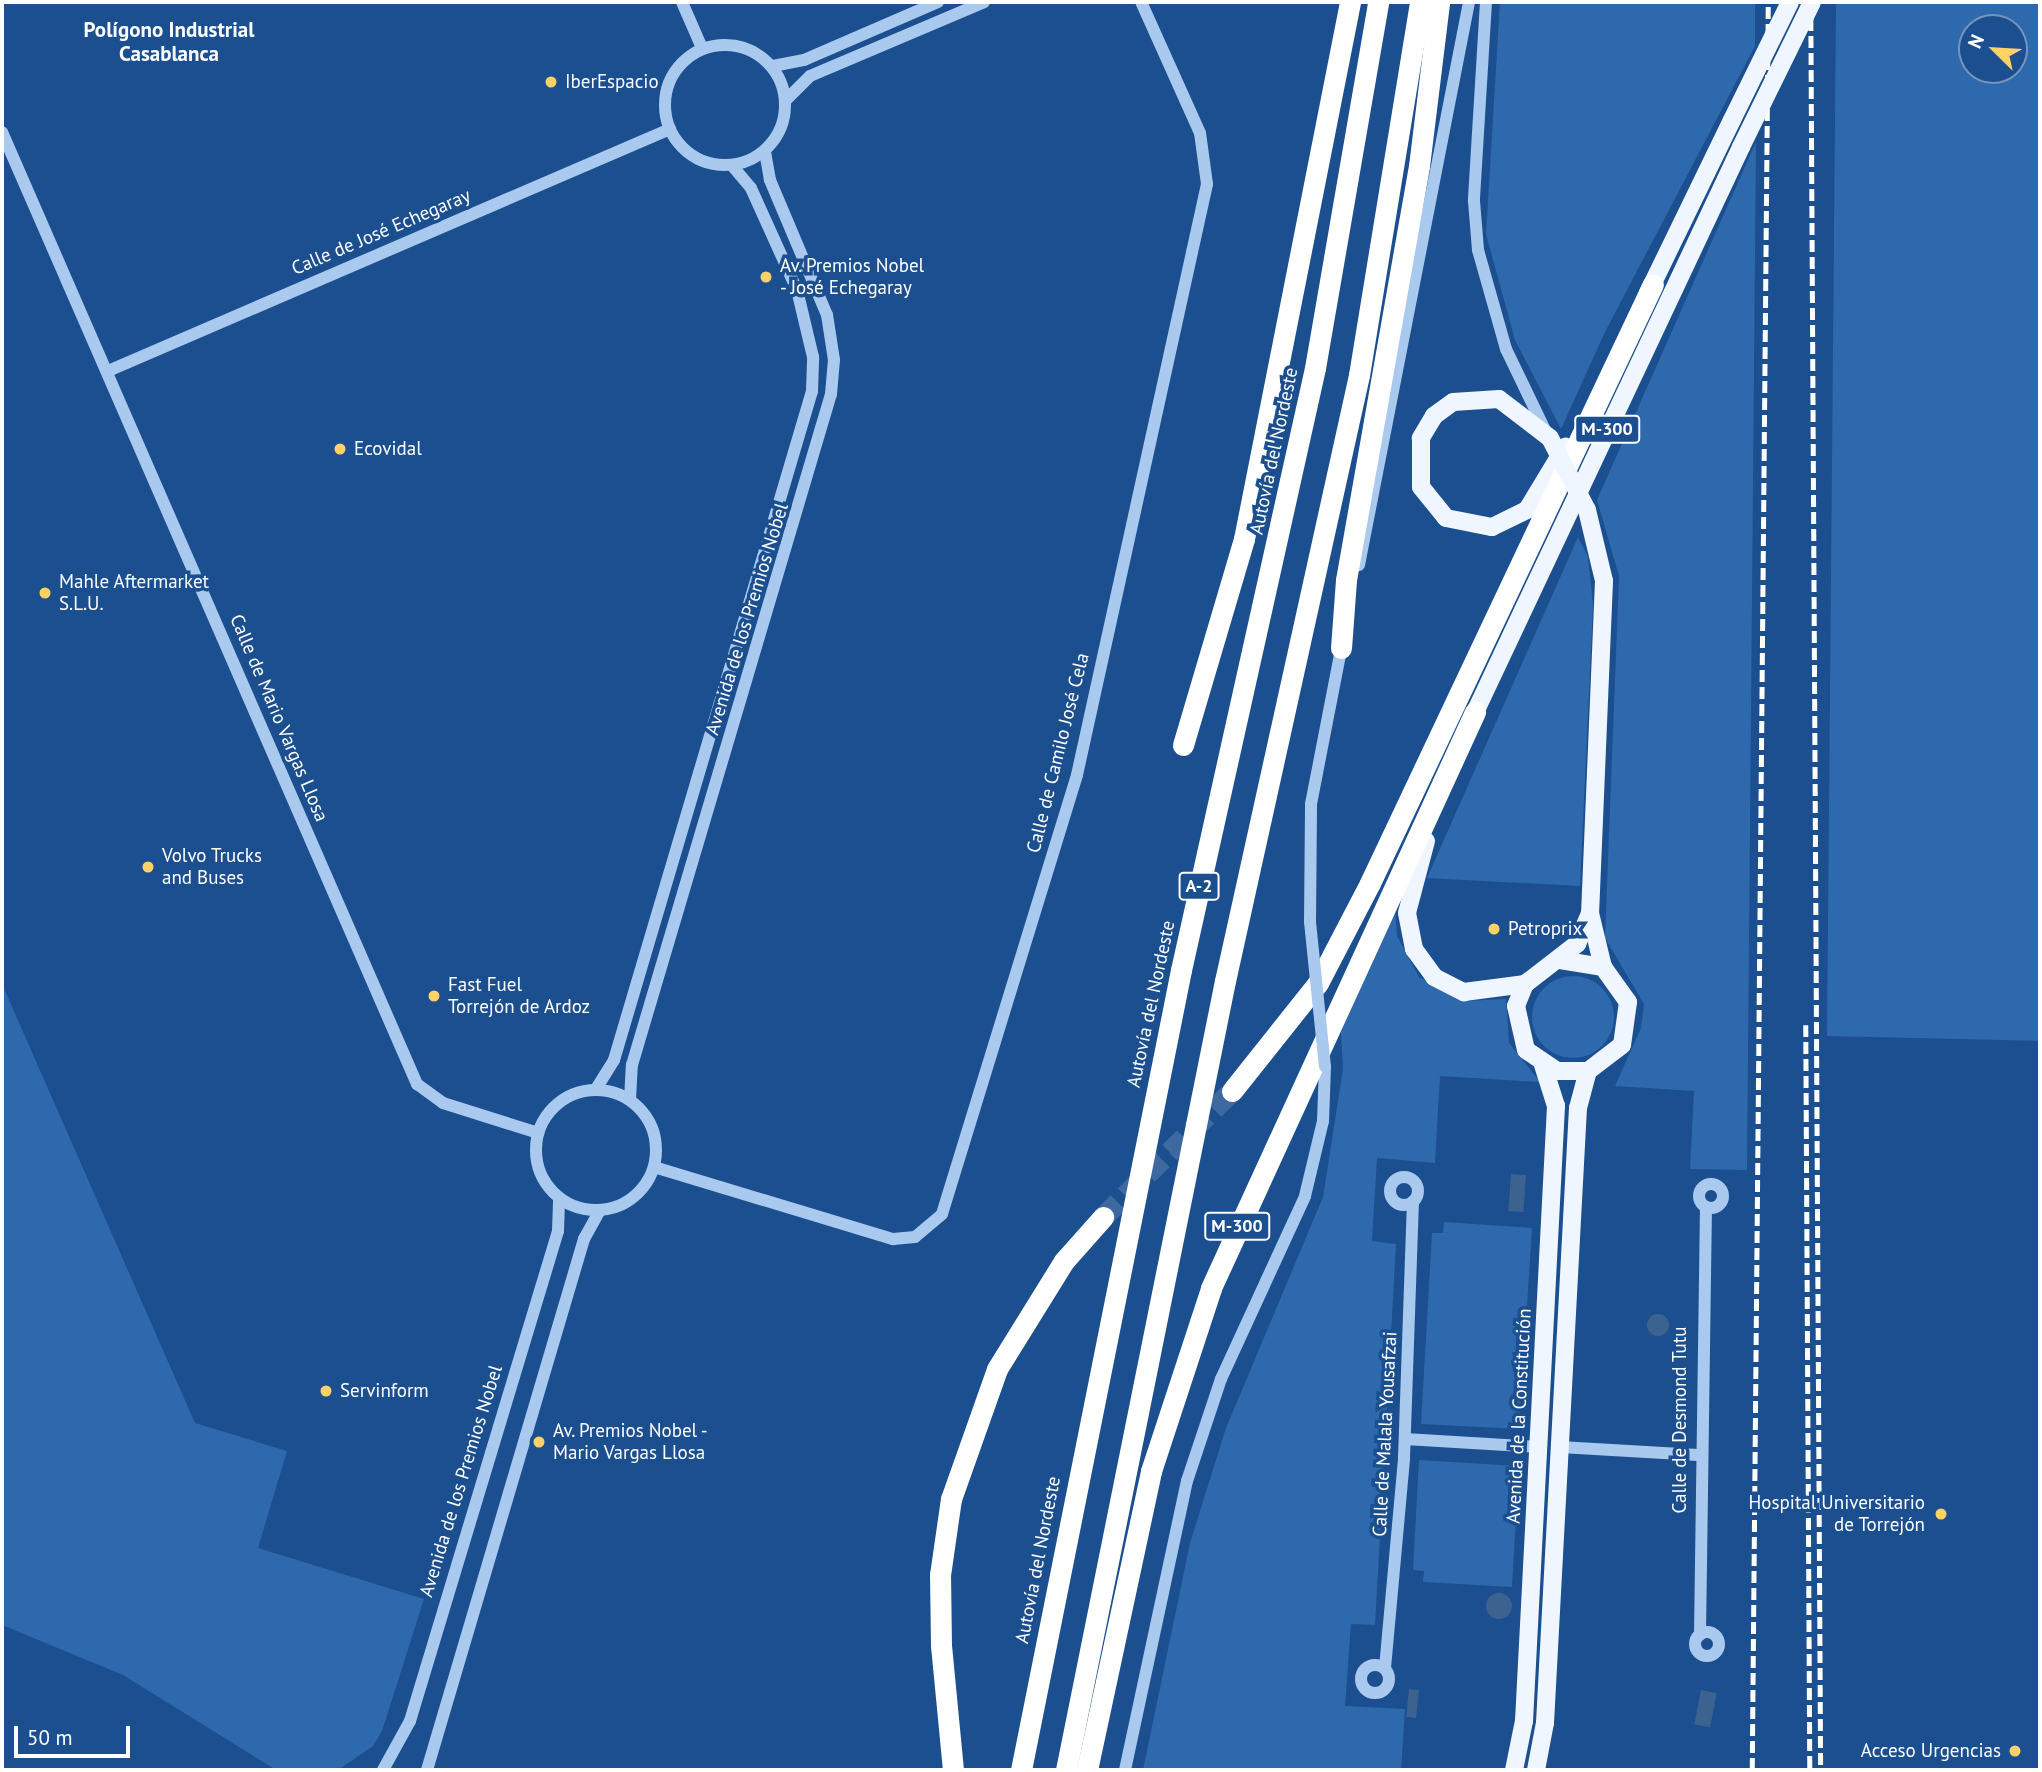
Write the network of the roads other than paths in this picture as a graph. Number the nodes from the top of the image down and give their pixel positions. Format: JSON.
{"nodes":[{"id":1,"x":682,"y":2,"type":"edge"},
{"id":2,"x":938,"y":2,"type":"edge"},
{"id":3,"x":984,"y":2,"type":"edge"},
{"id":4,"x":1141,"y":2,"type":"edge"},
{"id":5,"x":1350,"y":2,"type":"edge"},
{"id":6,"x":1378,"y":2,"type":"edge"},
{"id":7,"x":1420,"y":2,"type":"edge"},
{"id":8,"x":1439,"y":2,"type":"edge"},
{"id":9,"x":1469,"y":2,"type":"edge"},
{"id":10,"x":1486,"y":2,"type":"edge"},
{"id":11,"x":1790,"y":2,"type":"edge"},
{"id":12,"x":1812,"y":2,"type":"edge"},
{"id":13,"x":702,"y":48,"type":"junction"},
{"id":14,"x":773,"y":66,"type":"junction"},
{"id":15,"x":786,"y":100,"type":"junction"},
{"id":16,"x":670,"y":129,"type":"junction"},
{"id":17,"x":2,"y":132,"type":"edge"},
{"id":18,"x":765,"y":151,"type":"junction"},
{"id":19,"x":732,"y":165,"type":"junction"},
{"id":20,"x":1653,"y":284,"type":"junction"},
{"id":21,"x":108,"y":371,"type":"junction"},
{"id":22,"x":1548,"y":435,"type":"junction"},
{"id":23,"x":1341,"y":648,"type":"junction"},
{"id":24,"x":1475,"y":712,"type":"junction"},
{"id":25,"x":1183,"y":745,"type":"dead end"},
{"id":26,"x":1590,"y":913,"type":"junction"},
{"id":27,"x":1560,"y":960,"type":"junction"},
{"id":28,"x":1603,"y":967,"type":"junction"},
{"id":29,"x":1525,"y":984,"type":"junction"},
{"id":30,"x":1543,"y":1065,"type":"junction"},
{"id":31,"x":1588,"y":1071,"type":"junction"},
{"id":32,"x":596,"y":1089,"type":"junction"},
{"id":33,"x":1232,"y":1091,"type":"tunnel mouth"},
{"id":34,"x":630,"y":1100,"type":"junction"},
{"id":35,"x":538,"y":1133,"type":"junction"},
{"id":36,"x":654,"y":1167,"type":"junction"},
{"id":37,"x":559,"y":1198,"type":"junction"},
{"id":38,"x":1413,"y":1201,"type":"dead end"},
{"id":39,"x":1706,"y":1207,"type":"dead end"},
{"id":40,"x":600,"y":1210,"type":"junction"},
{"id":41,"x":1103,"y":1217,"type":"tunnel mouth"},
{"id":42,"x":1405,"y":1439,"type":"junction"},
{"id":43,"x":1539,"y":1447,"type":"junction"},
{"id":44,"x":1560,"y":1447,"type":"junction"},
{"id":45,"x":1698,"y":1455,"type":"junction"},
{"id":46,"x":1700,"y":1634,"type":"dead end"},
{"id":47,"x":1385,"y":1668,"type":"dead end"},
{"id":48,"x":1539,"y":1768,"type":"edge"},
{"id":49,"x":383,"y":1770,"type":"edge"},
{"id":50,"x":427,"y":1770,"type":"edge"},
{"id":51,"x":953,"y":1770,"type":"edge"},
{"id":52,"x":1021,"y":1770,"type":"edge"},
{"id":53,"x":1066,"y":1770,"type":"edge"},
{"id":54,"x":1087,"y":1770,"type":"edge"},
{"id":55,"x":1125,"y":1770,"type":"edge"},
{"id":56,"x":1514,"y":1770,"type":"edge"}],
"edges":[{"from":1,"to":13,"type":"street"},
{"from":2,"to":14,"type":"street"},
{"from":3,"to":15,"type":"street"},
{"from":4,"to":36,"type":"street","name":"Calle de Camilo José Cela"},
{"from":5,"to":25,"type":"highway"},
{"from":6,"to":52,"type":"highway","name":"Autovía del Nordeste","number":"A-2"},
{"from":7,"to":53,"type":"highway","number":"A-2"},
{"from":8,"to":23,"type":"highway"},
{"from":9,"to":23,"type":"street"},
{"from":10,"to":22,"type":"street"},
{"from":11,"to":20,"type":"main road","number":"M-300","bridge":true},
{"from":12,"to":24,"type":"main road","number":"M-300","bridge":true},
{"from":13,"to":14,"type":"street"},
{"from":13,"to":16,"type":"street"},
{"from":14,"to":15,"type":"street"},
{"from":15,"to":18,"type":"street"},
{"from":16,"to":19,"type":"street"},
{"from":16,"to":21,"type":"street","name":"Calle de José Echegaray"},
{"from":17,"to":21,"type":"street","name":"Calle de Mario Vargas Llosa"},
{"from":18,"to":19,"type":"street"},
{"from":18,"to":34,"type":"street","name":"Avenida de los Premios Nobel"},
{"from":19,"to":32,"type":"street","name":"Avenida de los Premios Nobel"},
{"from":20,"to":22,"type":"main road"},
{"from":20,"to":33,"type":"highway","number":"M-300"},
{"from":21,"to":35,"type":"street","name":"Calle de Mario Vargas Llosa"},
{"from":22,"to":26,"type":"main road","bridge":true},
{"from":23,"to":55,"type":"street","bridge":true},
{"from":24,"to":29,"type":"main road"},
{"from":24,"to":54,"type":"highway","number":"M-300"},
{"from":26,"to":27,"type":"main road"},
{"from":26,"to":28,"type":"main road"},
{"from":27,"to":28,"type":"main road"},
{"from":27,"to":29,"type":"main road"},
{"from":28,"to":31,"type":"main road"},
{"from":29,"to":30,"type":"main road"},
{"from":30,"to":31,"type":"main road"},
{"from":30,"to":43,"type":"main road","name":"Avenida de la Constitución"},
{"from":31,"to":44,"type":"main road"},
{"from":32,"to":34,"type":"street"},
{"from":32,"to":35,"type":"street"},
{"from":34,"to":36,"type":"street"},
{"from":35,"to":37,"type":"street"},
{"from":36,"to":40,"type":"street"},
{"from":37,"to":40,"type":"street"},
{"from":37,"to":49,"type":"street","name":"Avenida de los Premios Nobel"},
{"from":38,"to":42,"type":"street","name":"Calle de Malala Yousafzai"},
{"from":39,"to":45,"type":"street","name":"Calle de Desmond Tutu"},
{"from":40,"to":50,"type":"street"},
{"from":41,"to":51,"type":"highway"},
{"from":42,"to":43,"type":"street"},
{"from":42,"to":47,"type":"street","name":"Calle de Malala Yousafzai"},
{"from":43,"to":56,"type":"main road","name":"Avenida de la Constitución"},
{"from":44,"to":45,"type":"street"},
{"from":44,"to":48,"type":"main road"},
{"from":45,"to":46,"type":"street","name":"Calle de Desmond Tutu"}]}
